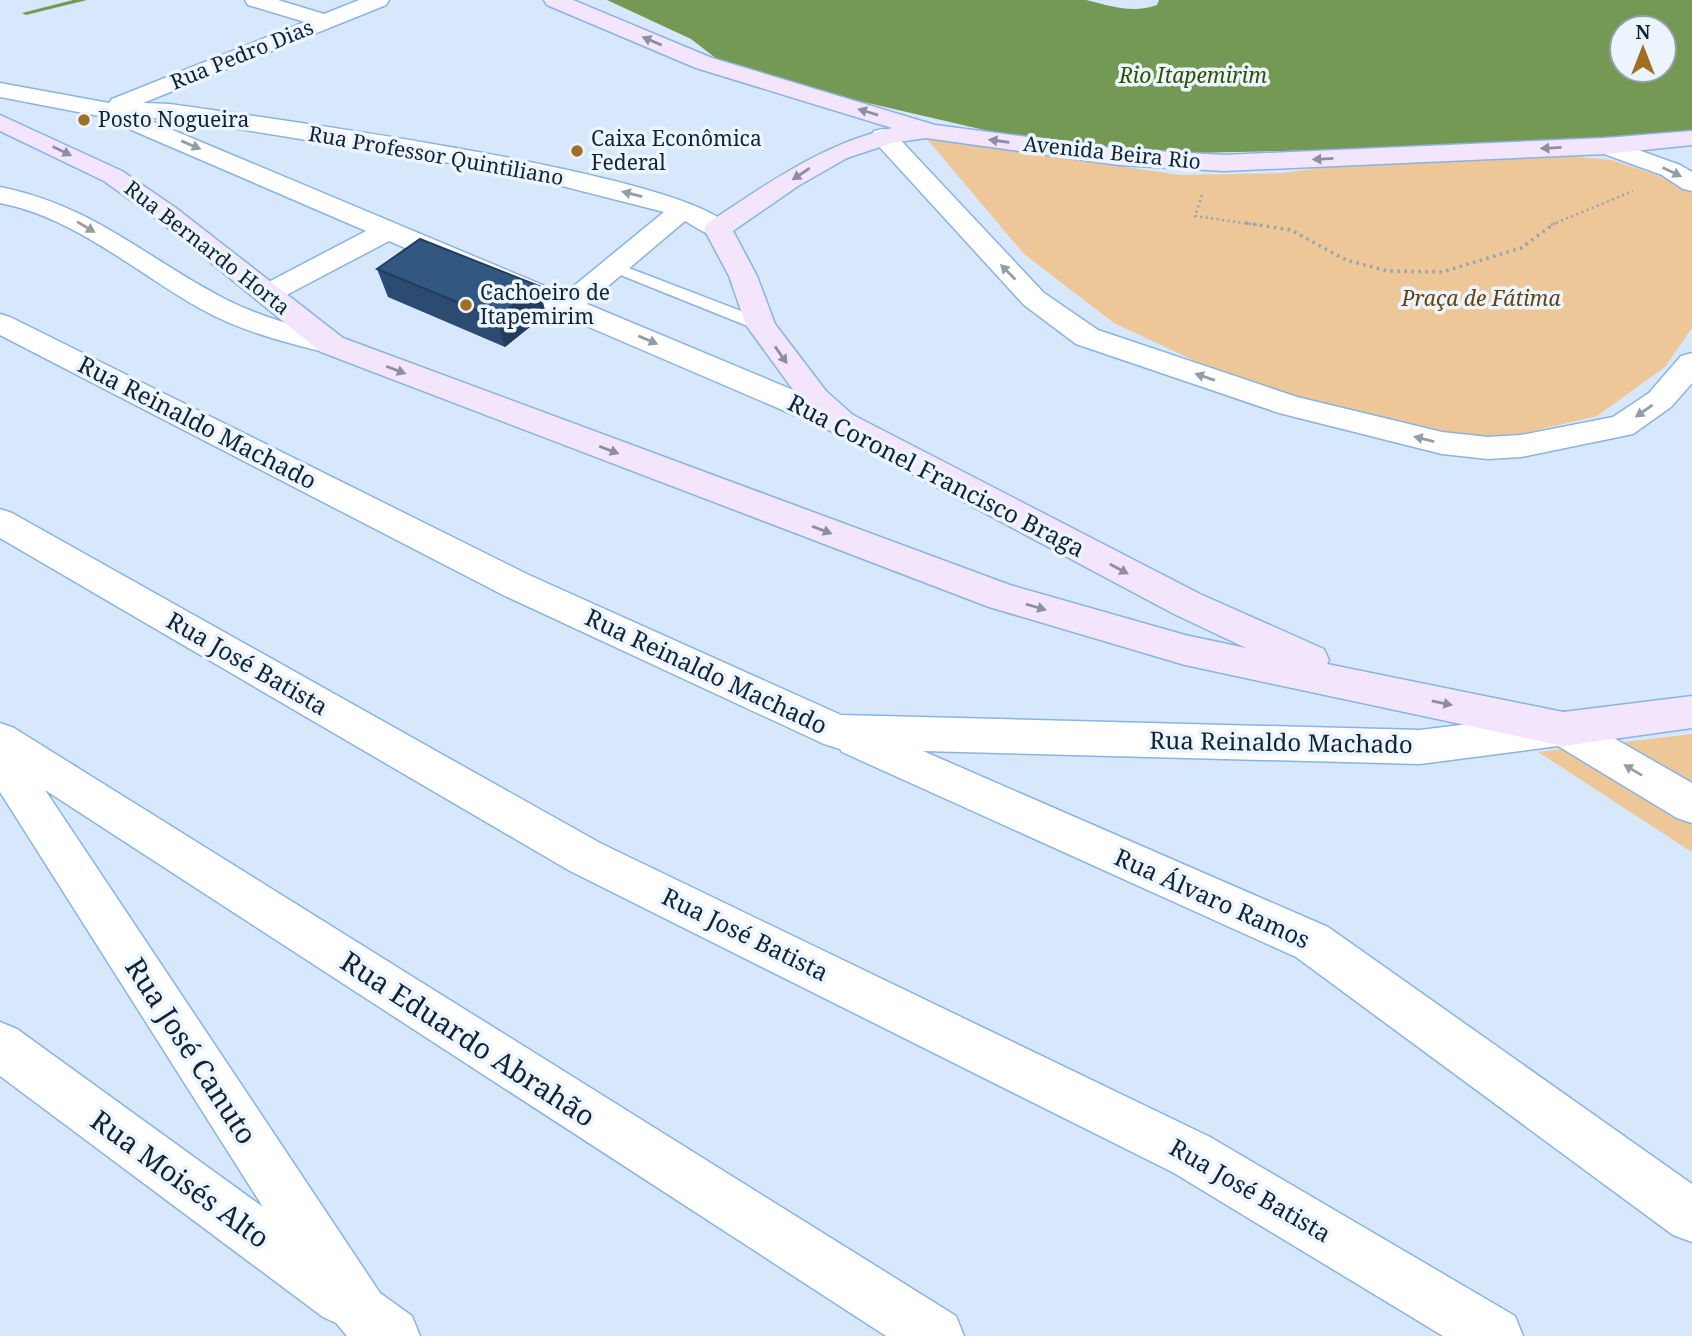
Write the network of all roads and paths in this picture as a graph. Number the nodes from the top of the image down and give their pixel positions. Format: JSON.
{"nodes":[{"id":1,"x":256,"y":0,"type":"edge"},
{"id":2,"x":378,"y":0,"type":"edge"},
{"id":3,"x":555,"y":0,"type":"edge"},
{"id":4,"x":325,"y":21,"type":"junction"},
{"id":5,"x":0,"y":90,"type":"edge"},
{"id":6,"x":105,"y":110,"type":"junction"},
{"id":7,"x":0,"y":122,"type":"edge"},
{"id":8,"x":933,"y":132,"type":"junction"},
{"id":9,"x":883,"y":136,"type":"junction"},
{"id":10,"x":1692,"y":138,"type":"edge"},
{"id":11,"x":1605,"y":146,"type":"junction"},
{"id":12,"x":1224,"y":163,"type":"junction"},
{"id":13,"x":1682,"y":176,"type":"edge"},
{"id":14,"x":0,"y":195,"type":"edge"},
{"id":15,"x":683,"y":209,"type":"junction"},
{"id":16,"x":718,"y":229,"type":"junction"},
{"id":17,"x":389,"y":230,"type":"junction"},
{"id":18,"x":613,"y":267,"type":"junction"},
{"id":19,"x":267,"y":294,"type":"junction"},
{"id":20,"x":567,"y":306,"type":"junction"},
{"id":21,"x":0,"y":323,"type":"edge"},
{"id":22,"x":761,"y":325,"type":"junction"},
{"id":23,"x":332,"y":345,"type":"junction"},
{"id":24,"x":1692,"y":363,"type":"edge"},
{"id":25,"x":842,"y":423,"type":"junction"},
{"id":26,"x":0,"y":522,"type":"edge"},
{"id":27,"x":1375,"y":690,"type":"junction"},
{"id":28,"x":1692,"y":712,"type":"edge"},
{"id":29,"x":1563,"y":729,"type":"junction"},
{"id":30,"x":838,"y":733,"type":"junction"},
{"id":31,"x":0,"y":740,"type":"edge"},
{"id":32,"x":0,"y":757,"type":"edge"},
{"id":33,"x":1692,"y":805,"type":"edge"},
{"id":34,"x":0,"y":1046,"type":"edge"},
{"id":35,"x":1692,"y":1216,"type":"edge"},
{"id":36,"x":376,"y":1324,"type":"edge"},
{"id":37,"x":936,"y":1336,"type":"edge"},
{"id":38,"x":1496,"y":1336,"type":"edge"}],
"edges":[{"from":1,"to":4,"type":"street"},
{"from":2,"to":4,"type":"street","name":"Rua Pedro Dias"},
{"from":8,"to":3,"type":"main road","name":"Avenida Beira Rio","one_way":true},
{"from":4,"to":6,"type":"street","name":"Rua Pedro Dias"},
{"from":5,"to":6,"type":"street","name":"Rua Professor Quintiliano"},
{"from":15,"to":6,"type":"street","name":"Rua Professor Quintiliano","one_way":true},
{"from":6,"to":17,"type":"street","name":"Rua Coronel Francisco Braga","one_way":true},
{"from":7,"to":19,"type":"main road","name":"Rua Bernardo Horta","one_way":true},
{"from":8,"to":9,"type":"main road"},
{"from":12,"to":8,"type":"main road","name":"Avenida Beira Rio","one_way":true},
{"from":9,"to":16,"type":"main road","one_way":true},
{"from":24,"to":9,"type":"street","one_way":true},
{"from":10,"to":11,"type":"main road","name":"Avenida Beira Rio"},
{"from":11,"to":12,"type":"main road","name":"Avenida Beira Rio","one_way":true},
{"from":11,"to":13,"type":"street"},
{"from":12,"to":13,"type":"path"},
{"from":14,"to":23,"type":"street","one_way":true},
{"from":15,"to":16,"type":"street","name":"Rua Professor Quintiliano"},
{"from":15,"to":18,"type":"street"},
{"from":16,"to":22,"type":"main road"},
{"from":17,"to":19,"type":"street"},
{"from":17,"to":20,"type":"street","name":"Rua Coronel Francisco Braga"},
{"from":18,"to":20,"type":"street"},
{"from":18,"to":22,"type":"lane"},
{"from":19,"to":23,"type":"main road","name":"Rua Bernardo Horta"},
{"from":20,"to":25,"type":"street","name":"Rua Coronel Francisco Braga","one_way":true},
{"from":21,"to":30,"type":"street","name":"Rua Reinaldo Machado"},
{"from":22,"to":25,"type":"main road","one_way":true},
{"from":23,"to":27,"type":"main road","name":"Rua Bernardo Horta","one_way":true},
{"from":25,"to":27,"type":"main road","name":"Rua Coronel Francisco Braga","one_way":true},
{"from":26,"to":38,"type":"street","name":"Rua José Batista"},
{"from":27,"to":29,"type":"main road","one_way":true},
{"from":28,"to":29,"type":"main road"},
{"from":29,"to":30,"type":"street","name":"Rua Reinaldo Machado"},
{"from":33,"to":29,"type":"street","one_way":true},
{"from":30,"to":35,"type":"street","name":"Rua Álvaro Ramos"},
{"from":31,"to":37,"type":"street","name":"Rua Eduardo Abrahão"},
{"from":32,"to":36,"type":"street","name":"Rua José Canuto"},
{"from":34,"to":36,"type":"street","name":"Rua Moisés Alto"}]}
